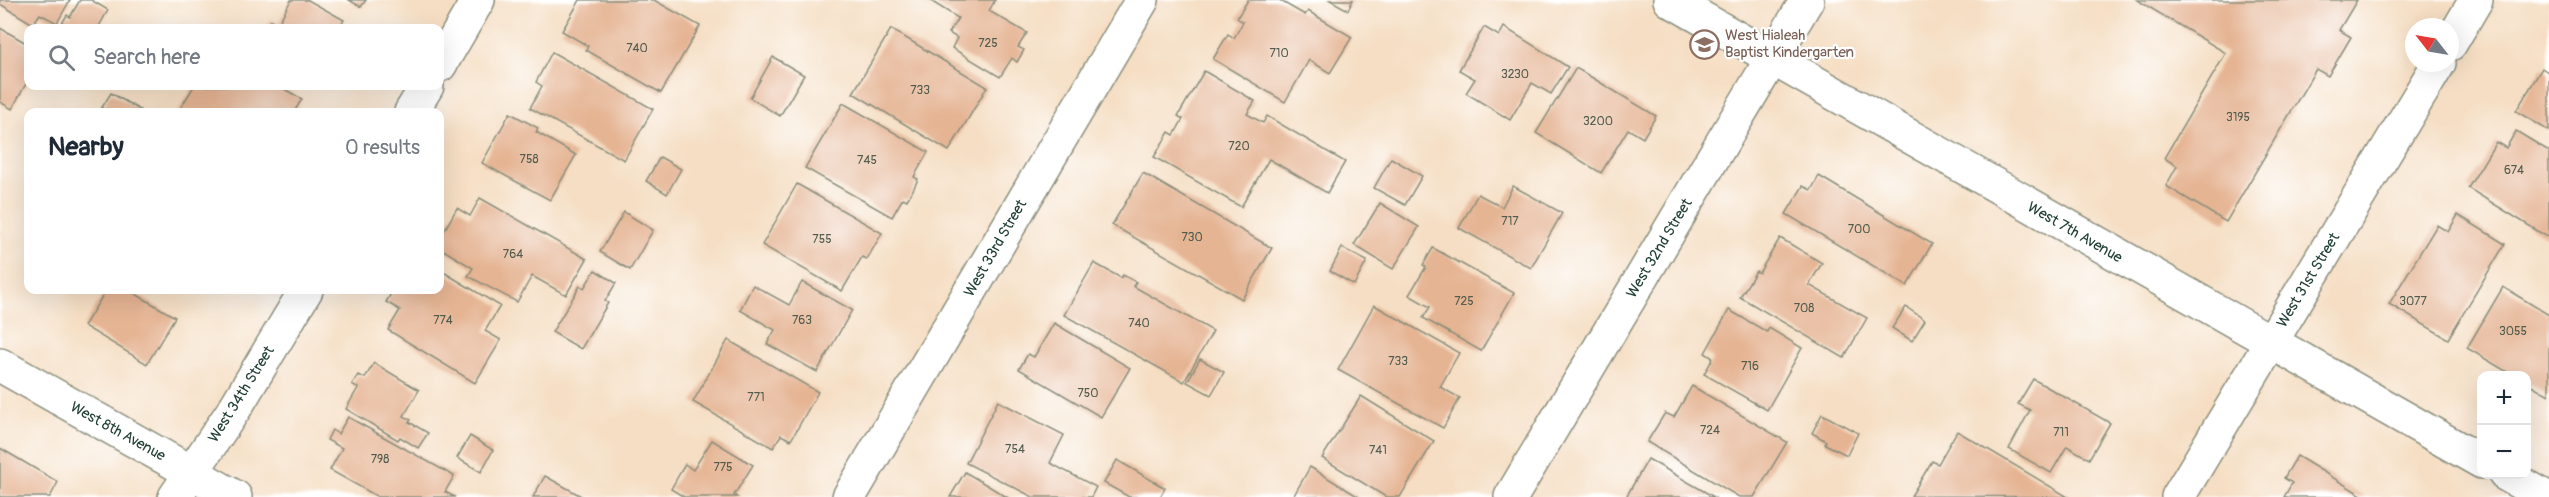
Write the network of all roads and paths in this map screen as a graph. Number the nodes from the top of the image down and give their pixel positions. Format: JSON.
{"nodes":[{"id":1,"x":478,"y":0,"type":"edge"},
{"id":2,"x":1142,"y":0,"type":"edge"},
{"id":3,"x":1670,"y":0,"type":"edge"},
{"id":4,"x":1807,"y":0,"type":"edge"},
{"id":5,"x":2476,"y":0,"type":"edge"},
{"id":6,"x":2459,"y":29,"type":"edge"},
{"id":7,"x":444,"y":58,"type":"edge"},
{"id":8,"x":1772,"y":58,"type":"junction"},
{"id":9,"x":2434,"y":72,"type":"edge"},
{"id":10,"x":425,"y":90,"type":"edge"},
{"id":11,"x":413,"y":108,"type":"edge"},
{"id":12,"x":304,"y":294,"type":"edge"},
{"id":13,"x":2271,"y":343,"type":"junction"},
{"id":14,"x":0,"y":365,"type":"edge"},
{"id":15,"x":2477,"y":460,"type":"edge"},
{"id":16,"x":2514,"y":479,"type":"edge"},
{"id":17,"x":183,"y":484,"type":"edge"},
{"id":18,"x":235,"y":497,"type":"edge"},
{"id":19,"x":849,"y":497,"type":"edge"},
{"id":20,"x":1511,"y":497,"type":"edge"},
{"id":21,"x":2178,"y":497,"type":"edge"},
{"id":22,"x":2545,"y":497,"type":"edge"}],
"edges":[{"from":1,"to":7,"type":"street"},
{"from":2,"to":19,"type":"street","name":"West 33rd Street"},
{"from":3,"to":8,"type":"street","name":"West 7th Avenue"},
{"from":4,"to":8,"type":"street","name":"West 32nd Street"},
{"from":5,"to":6,"type":"street"},
{"from":8,"to":13,"type":"street","name":"West 7th Avenue"},
{"from":8,"to":20,"type":"street","name":"West 32nd Street"},
{"from":9,"to":13,"type":"street","name":"West 31st Street"},
{"from":10,"to":11,"type":"street"},
{"from":12,"to":17,"type":"street","name":"West 34th Street"},
{"from":13,"to":15,"type":"street","name":"West 7th Avenue"},
{"from":13,"to":21,"type":"street","name":"West 31st Street"},
{"from":14,"to":17,"type":"street","name":"West 8th Avenue"},
{"from":16,"to":22,"type":"street"},
{"from":17,"to":18,"type":"street","name":"West 8th Avenue"}]}
